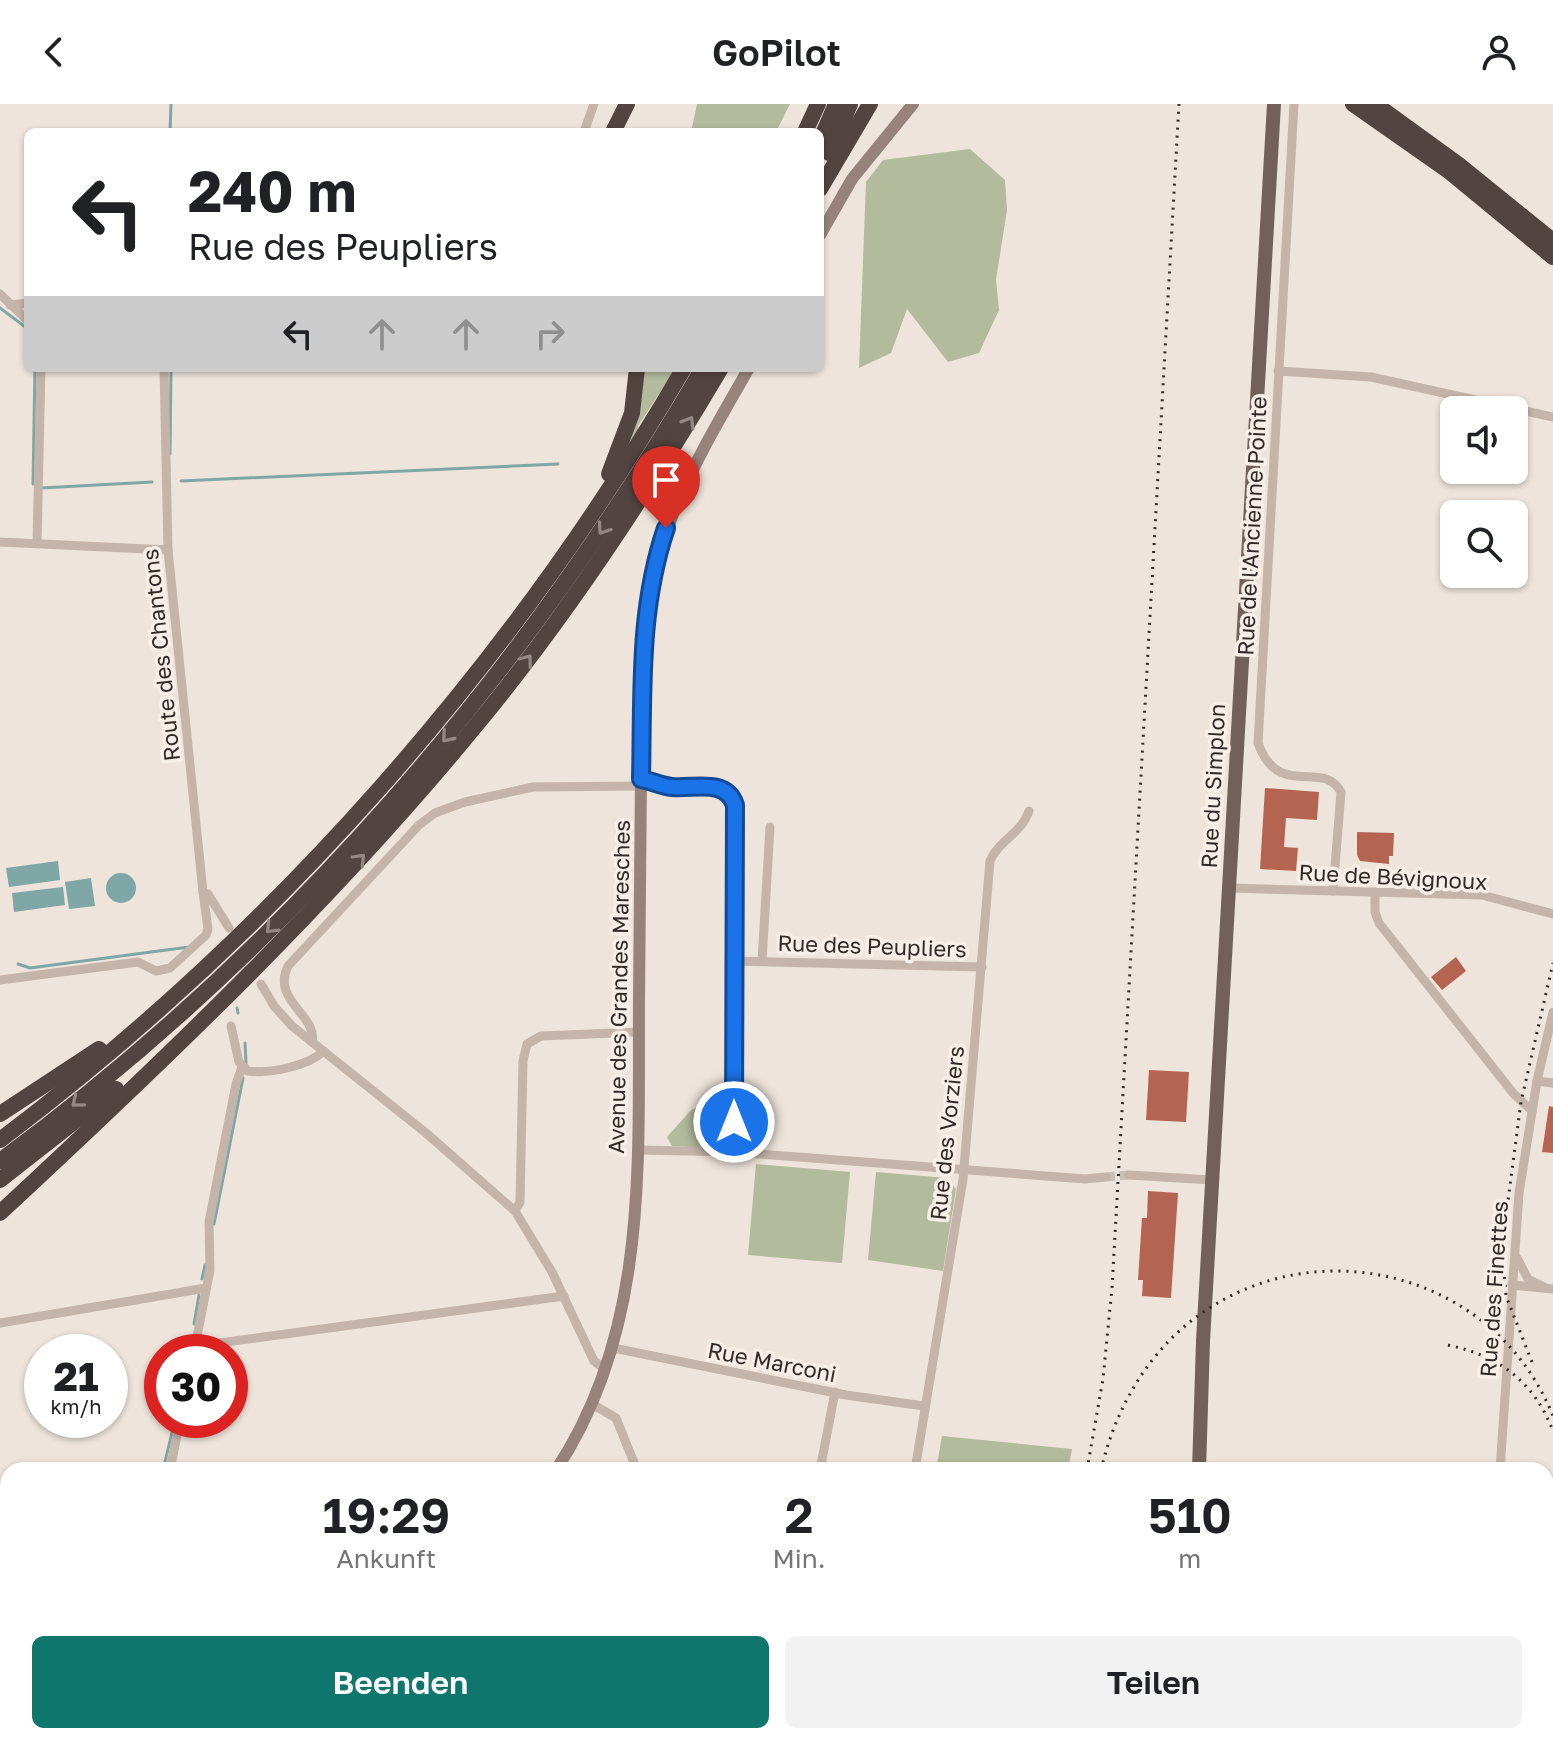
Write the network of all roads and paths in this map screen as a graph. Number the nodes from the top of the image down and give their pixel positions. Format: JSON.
{"nodes":[{"id":1,"x":594,"y":104,"type":"edge"},
{"id":2,"x":615,"y":104,"type":"edge"},
{"id":3,"x":627,"y":104,"type":"edge"},
{"id":4,"x":818,"y":104,"type":"edge"},
{"id":5,"x":836,"y":104,"type":"edge"},
{"id":6,"x":850,"y":104,"type":"edge"},
{"id":7,"x":870,"y":104,"type":"edge"},
{"id":8,"x":913,"y":104,"type":"edge"},
{"id":9,"x":1274,"y":104,"type":"edge"},
{"id":10,"x":1294,"y":104,"type":"edge"},
{"id":11,"x":1353,"y":104,"type":"edge"},
{"id":12,"x":1375,"y":104,"type":"edge"},
{"id":13,"x":585,"y":128,"type":"edge"},
{"id":14,"x":605,"y":128,"type":"edge"},
{"id":15,"x":615,"y":128,"type":"edge"},
{"id":16,"x":811,"y":128,"type":"edge"},
{"id":17,"x":814,"y":128,"type":"edge"},
{"id":18,"x":824,"y":164,"type":"edge"},
{"id":19,"x":824,"y":182,"type":"edge"},
{"id":20,"x":824,"y":228,"type":"edge"},
{"id":21,"x":1553,"y":241,"type":"edge"},
{"id":22,"x":1553,"y":257,"type":"edge"},
{"id":23,"x":0,"y":294,"type":"edge"},
{"id":24,"x":24,"y":303,"type":"edge"},
{"id":25,"x":10,"y":305,"type":"junction"},
{"id":26,"x":24,"y":317,"type":"edge"},
{"id":27,"x":1278,"y":371,"type":"junction"},
{"id":28,"x":41,"y":372,"type":"edge"},
{"id":29,"x":164,"y":372,"type":"edge"},
{"id":30,"x":637,"y":372,"type":"edge"},
{"id":31,"x":682,"y":372,"type":"edge"},
{"id":32,"x":701,"y":372,"type":"edge"},
{"id":33,"x":719,"y":372,"type":"edge"},
{"id":34,"x":747,"y":372,"type":"edge"},
{"id":35,"x":1553,"y":417,"type":"edge"},
{"id":36,"x":0,"y":542,"type":"edge"},
{"id":37,"x":37,"y":543,"type":"junction"},
{"id":38,"x":567,"y":548,"type":"junction"},
{"id":39,"x":168,"y":550,"type":"junction"},
{"id":40,"x":641,"y":783,"type":"junction"},
{"id":41,"x":1029,"y":811,"type":"dead end"},
{"id":42,"x":770,"y":827,"type":"dead end"},
{"id":43,"x":1229,"y":888,"type":"junction"},
{"id":44,"x":1333,"y":891,"type":"junction"},
{"id":45,"x":203,"y":892,"type":"junction"},
{"id":46,"x":1375,"y":892,"type":"junction"},
{"id":47,"x":1553,"y":914,"type":"edge"},
{"id":48,"x":229,"y":928,"type":"dead end"},
{"id":49,"x":286,"y":935,"type":"junction"},
{"id":50,"x":735,"y":961,"type":"junction"},
{"id":51,"x":762,"y":961,"type":"junction"},
{"id":52,"x":209,"y":962,"type":"junction"},
{"id":53,"x":982,"y":967,"type":"junction"},
{"id":54,"x":0,"y":980,"type":"edge"},
{"id":55,"x":261,"y":984,"type":"dead end"},
{"id":56,"x":1553,"y":1012,"type":"edge"},
{"id":57,"x":231,"y":1026,"type":"dead end"},
{"id":58,"x":639,"y":1032,"type":"junction"},
{"id":59,"x":312,"y":1042,"type":"junction"},
{"id":60,"x":324,"y":1051,"type":"junction"},
{"id":61,"x":242,"y":1067,"type":"junction"},
{"id":62,"x":1537,"y":1081,"type":"junction"},
{"id":63,"x":1553,"y":1083,"type":"edge"},
{"id":64,"x":1532,"y":1111,"type":"junction"},
{"id":65,"x":0,"y":1114,"type":"edge"},
{"id":66,"x":0,"y":1140,"type":"edge"},
{"id":67,"x":638,"y":1150,"type":"junction"},
{"id":68,"x":734,"y":1152,"type":"junction"},
{"id":69,"x":0,"y":1161,"type":"edge"},
{"id":70,"x":964,"y":1170,"type":"junction"},
{"id":71,"x":1129,"y":1175,"type":"tunnel mouth"},
{"id":72,"x":1106,"y":1177,"type":"tunnel mouth"},
{"id":73,"x":0,"y":1180,"type":"edge"},
{"id":74,"x":1212,"y":1180,"type":"junction"},
{"id":75,"x":515,"y":1211,"type":"junction"},
{"id":76,"x":0,"y":1213,"type":"edge"},
{"id":77,"x":1515,"y":1252,"type":"junction"},
{"id":78,"x":1512,"y":1285,"type":"junction"},
{"id":79,"x":206,"y":1288,"type":"junction"},
{"id":80,"x":1549,"y":1289,"type":"edge"},
{"id":81,"x":564,"y":1296,"type":"junction"},
{"id":82,"x":0,"y":1323,"type":"edge"},
{"id":83,"x":197,"y":1334,"type":"edge"},
{"id":84,"x":248,"y":1339,"type":"edge"},
{"id":85,"x":613,"y":1348,"type":"junction"},
{"id":86,"x":605,"y":1369,"type":"junction"},
{"id":87,"x":835,"y":1392,"type":"junction"},
{"id":88,"x":592,"y":1404,"type":"junction"},
{"id":89,"x":924,"y":1406,"type":"junction"},
{"id":90,"x":176,"y":1438,"type":"edge"},
{"id":91,"x":172,"y":1462,"type":"edge"},
{"id":92,"x":560,"y":1462,"type":"edge"},
{"id":93,"x":634,"y":1462,"type":"edge"},
{"id":94,"x":822,"y":1462,"type":"edge"},
{"id":95,"x":916,"y":1462,"type":"edge"},
{"id":96,"x":1199,"y":1462,"type":"edge"},
{"id":97,"x":1501,"y":1462,"type":"edge"}],
"edges":[{"from":1,"to":13,"type":"street"},
{"from":2,"to":14,"type":"highway"},
{"from":3,"to":15,"type":"highway"},
{"from":4,"to":16,"type":"highway"},
{"from":5,"to":17,"type":"highway"},
{"from":6,"to":18,"type":"highway"},
{"from":7,"to":19,"type":"highway"},
{"from":8,"to":20,"type":"main road"},
{"from":9,"to":43,"type":"main road","name":"Rue du Simplon"},
{"from":10,"to":27,"type":"street","name":"Rue de l'Ancienne Pointe"},
{"from":11,"to":22,"type":"highway"},
{"from":12,"to":21,"type":"highway"},
{"from":23,"to":25,"type":"street"},
{"from":24,"to":25,"type":"street"},
{"from":25,"to":26,"type":"street"},
{"from":27,"to":35,"type":"street"},
{"from":27,"to":44,"type":"street","name":"Rue de l'Ancienne Pointe"},
{"from":28,"to":37,"type":"street"},
{"from":29,"to":39,"type":"street","name":"Route des Chantons"},
{"from":30,"to":38,"type":"highway"},
{"from":31,"to":38,"type":"highway"},
{"from":32,"to":69,"type":"highway","one_way":true},
{"from":49,"to":33,"type":"highway","one_way":true},
{"from":34,"to":40,"type":"main road","name":"Avenue des Grandes Maresches"},
{"from":36,"to":37,"type":"street"},
{"from":37,"to":39,"type":"street"},
{"from":38,"to":52,"type":"highway"},
{"from":39,"to":45,"type":"street","name":"Route des Chantons"},
{"from":40,"to":50,"type":"street"},
{"from":40,"to":58,"type":"main road","name":"Avenue des Grandes Maresches"},
{"from":40,"to":59,"type":"street"},
{"from":41,"to":53,"type":"street","name":"Rue des Vorziers"},
{"from":42,"to":51,"type":"street","name":"Rue des Peupliers"},
{"from":43,"to":44,"type":"street","name":"Rue de Bévignoux"},
{"from":43,"to":74,"type":"main road","name":"Rue du Simplon"},
{"from":44,"to":46,"type":"street","name":"Rue de Bévignoux"},
{"from":45,"to":48,"type":"street"},
{"from":45,"to":54,"type":"street","name":"Route des Chantons"},
{"from":46,"to":47,"type":"street","name":"Rue de Bévignoux"},
{"from":46,"to":64,"type":"street"},
{"from":49,"to":73,"type":"highway"},
{"from":49,"to":76,"type":"highway"},
{"from":50,"to":51,"type":"street","name":"Rue des Peupliers"},
{"from":50,"to":68,"type":"street"},
{"from":51,"to":53,"type":"street","name":"Rue des Peupliers"},
{"from":52,"to":65,"type":"highway"},
{"from":52,"to":66,"type":"highway"},
{"from":53,"to":70,"type":"street","name":"Rue des Vorziers"},
{"from":55,"to":59,"type":"street"},
{"from":56,"to":62,"type":"street","name":"Rue des Finettes"},
{"from":57,"to":61,"type":"street"},
{"from":58,"to":67,"type":"main road","name":"Avenue des Grandes Maresches"},
{"from":58,"to":75,"type":"street"},
{"from":59,"to":60,"type":"street"},
{"from":60,"to":61,"type":"street"},
{"from":60,"to":75,"type":"street"},
{"from":61,"to":79,"type":"street"},
{"from":62,"to":63,"type":"street"},
{"from":62,"to":64,"type":"street","name":"Rue des Finettes"},
{"from":64,"to":77,"type":"street","name":"Rue des Finettes"},
{"from":67,"to":68,"type":"street"},
{"from":67,"to":85,"type":"main road","name":"Avenue des Grandes Maresches"},
{"from":68,"to":70,"type":"street"},
{"from":70,"to":72,"type":"street"},
{"from":70,"to":89,"type":"street","name":"Rue des Vorziers"},
{"from":71,"to":74,"type":"street"},
{"from":74,"to":96,"type":"main road","name":"Rue du Simplon"},
{"from":75,"to":81,"type":"street"},
{"from":77,"to":78,"type":"street","name":"Rue des Finettes"},
{"from":77,"to":80,"type":"street"},
{"from":78,"to":80,"type":"street"},
{"from":78,"to":97,"type":"street","name":"Rue des Finettes"},
{"from":79,"to":82,"type":"street"},
{"from":79,"to":83,"type":"street"},
{"from":81,"to":84,"type":"street"},
{"from":81,"to":86,"type":"street"},
{"from":85,"to":86,"type":"main road","name":"Avenue des Grandes Maresches"},
{"from":85,"to":87,"type":"street","name":"Rue Marconi"},
{"from":86,"to":88,"type":"main road","name":"Avenue des Grandes Maresches"},
{"from":87,"to":89,"type":"street","name":"Rue Marconi"},
{"from":87,"to":94,"type":"street"},
{"from":88,"to":92,"type":"main road","name":"Avenue des Grandes Maresches"},
{"from":88,"to":93,"type":"street"},
{"from":89,"to":95,"type":"street","name":"Rue des Vorziers"},
{"from":90,"to":91,"type":"street"}]}
